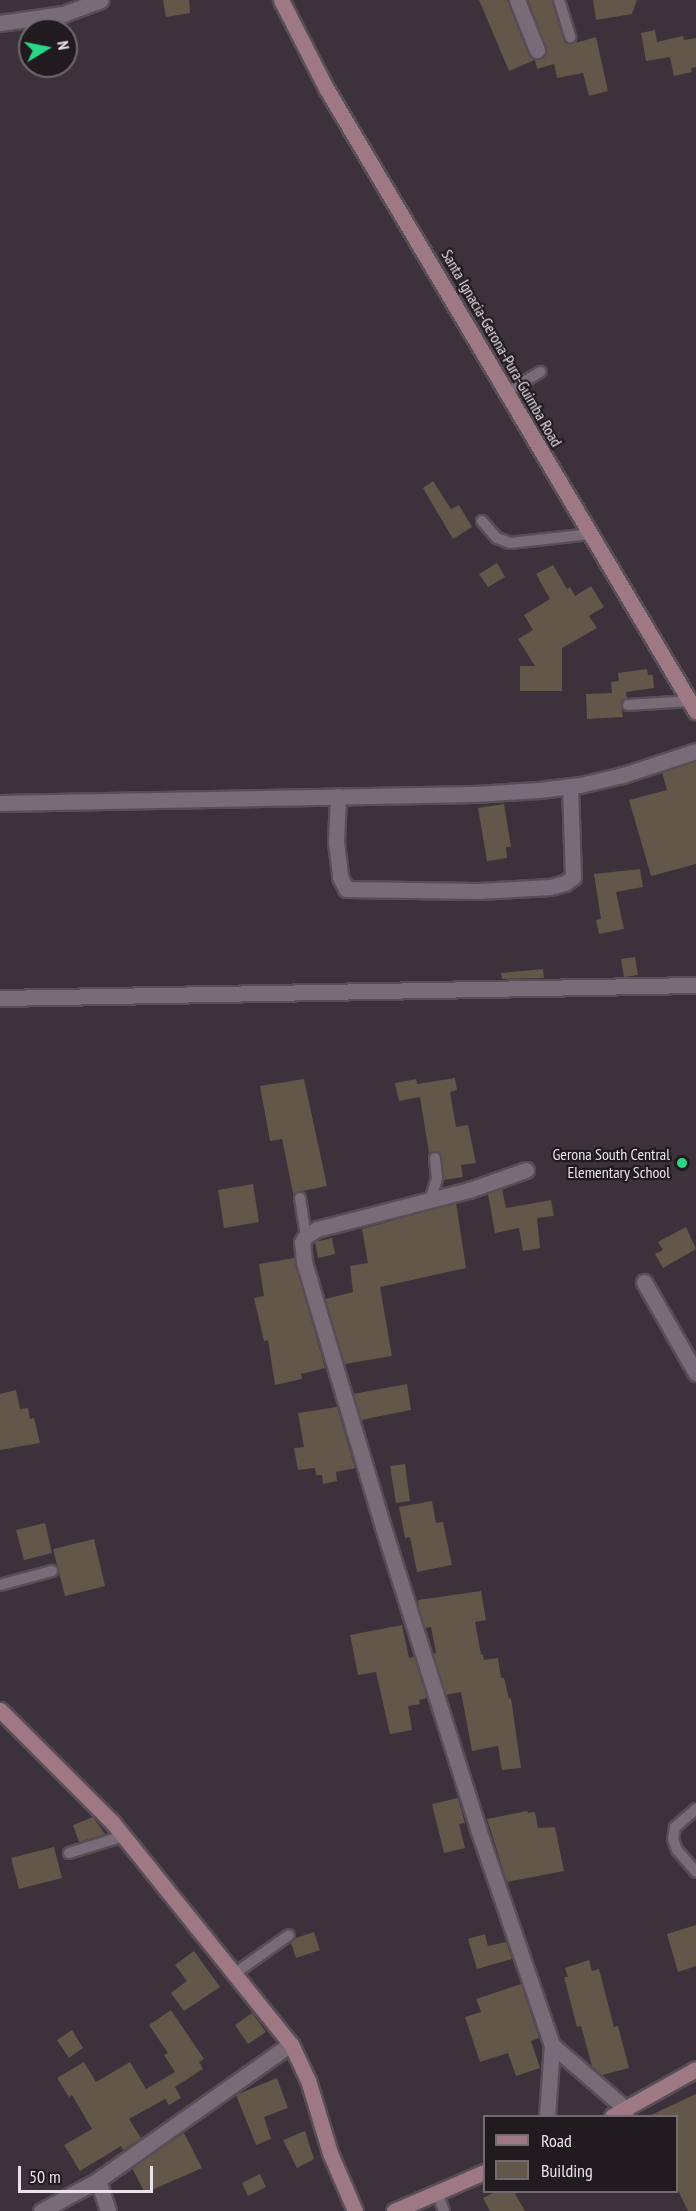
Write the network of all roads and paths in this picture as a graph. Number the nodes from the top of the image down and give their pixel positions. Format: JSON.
{"nodes":[{"id":1,"x":101,"y":0,"type":"edge"},
{"id":2,"x":281,"y":0,"type":"edge"},
{"id":3,"x":517,"y":0,"type":"edge"},
{"id":4,"x":559,"y":0,"type":"edge"},
{"id":5,"x":0,"y":23,"type":"edge"},
{"id":6,"x":570,"y":37,"type":"dead end"},
{"id":7,"x":537,"y":50,"type":"dead end"},
{"id":8,"x":540,"y":372,"type":"dead end"},
{"id":9,"x":507,"y":393,"type":"junction"},
{"id":10,"x":482,"y":521,"type":"dead end"},
{"id":11,"x":590,"y":534,"type":"junction"},
{"id":12,"x":628,"y":705,"type":"dead end"},
{"id":13,"x":693,"y":707,"type":"edge"},
{"id":14,"x":696,"y":751,"type":"edge"},
{"id":15,"x":570,"y":786,"type":"junction"},
{"id":16,"x":338,"y":796,"type":"junction"},
{"id":17,"x":0,"y":803,"type":"edge"},
{"id":18,"x":696,"y":985,"type":"edge"},
{"id":19,"x":0,"y":998,"type":"edge"},
{"id":20,"x":435,"y":1158,"type":"dead end"},
{"id":21,"x":526,"y":1170,"type":"dead end"},
{"id":22,"x":300,"y":1198,"type":"dead end"},
{"id":23,"x":430,"y":1200,"type":"junction"},
{"id":24,"x":306,"y":1236,"type":"junction"},
{"id":25,"x":644,"y":1282,"type":"dead end"},
{"id":26,"x":696,"y":1373,"type":"edge"},
{"id":27,"x":52,"y":1571,"type":"dead end"},
{"id":28,"x":0,"y":1585,"type":"edge"},
{"id":29,"x":0,"y":1710,"type":"edge"},
{"id":30,"x":696,"y":1809,"type":"edge"},
{"id":31,"x":124,"y":1836,"type":"junction"},
{"id":32,"x":69,"y":1853,"type":"dead end"},
{"id":33,"x":696,"y":1872,"type":"edge"},
{"id":34,"x":289,"y":1935,"type":"dead end"},
{"id":35,"x":234,"y":1974,"type":"junction"},
{"id":36,"x":291,"y":2044,"type":"junction"},
{"id":37,"x":552,"y":2044,"type":"junction"},
{"id":38,"x":696,"y":2069,"type":"edge"},
{"id":39,"x":627,"y":2110,"type":"junction"},
{"id":40,"x":547,"y":2115,"type":"edge"},
{"id":41,"x":614,"y":2115,"type":"edge"},
{"id":42,"x":483,"y":2172,"type":"edge"},
{"id":43,"x":98,"y":2180,"type":"junction"},
{"id":44,"x":437,"y":2192,"type":"junction"},
{"id":45,"x":41,"y":2211,"type":"edge"},
{"id":46,"x":108,"y":2211,"type":"edge"},
{"id":47,"x":355,"y":2211,"type":"edge"},
{"id":48,"x":394,"y":2211,"type":"edge"},
{"id":49,"x":444,"y":2211,"type":"edge"}],
"edges":[{"from":1,"to":5,"type":"street"},
{"from":2,"to":9,"type":"street","name":"Santa Ignacia-Gerona-Pura-Guimba Road"},
{"from":3,"to":7,"type":"street"},
{"from":4,"to":6,"type":"lane"},
{"from":8,"to":9,"type":"lane"},
{"from":9,"to":11,"type":"street","name":"Santa Ignacia-Gerona-Pura-Guimba Road"},
{"from":10,"to":11,"type":"lane"},
{"from":11,"to":13,"type":"street","name":"Santa Ignacia-Gerona-Pura-Guimba Road"},
{"from":12,"to":13,"type":"lane"},
{"from":14,"to":15,"type":"street"},
{"from":15,"to":16,"type":"street"},
{"from":15,"to":16,"type":"street"},
{"from":16,"to":17,"type":"street"},
{"from":18,"to":19,"type":"street"},
{"from":20,"to":23,"type":"lane"},
{"from":21,"to":23,"type":"street"},
{"from":22,"to":24,"type":"lane"},
{"from":23,"to":24,"type":"street"},
{"from":24,"to":37,"type":"street"},
{"from":25,"to":26,"type":"street"},
{"from":27,"to":28,"type":"lane"},
{"from":29,"to":31,"type":"street"},
{"from":30,"to":33,"type":"lane"},
{"from":31,"to":32,"type":"lane"},
{"from":31,"to":35,"type":"street"},
{"from":34,"to":35,"type":"lane"},
{"from":35,"to":36,"type":"street"},
{"from":36,"to":43,"type":"street"},
{"from":36,"to":47,"type":"street"},
{"from":37,"to":39,"type":"street"},
{"from":37,"to":40,"type":"street"},
{"from":38,"to":39,"type":"street"},
{"from":39,"to":41,"type":"street"},
{"from":42,"to":44,"type":"street"},
{"from":43,"to":45,"type":"street"},
{"from":43,"to":46,"type":"street"},
{"from":44,"to":48,"type":"street"},
{"from":44,"to":49,"type":"lane"}]}
